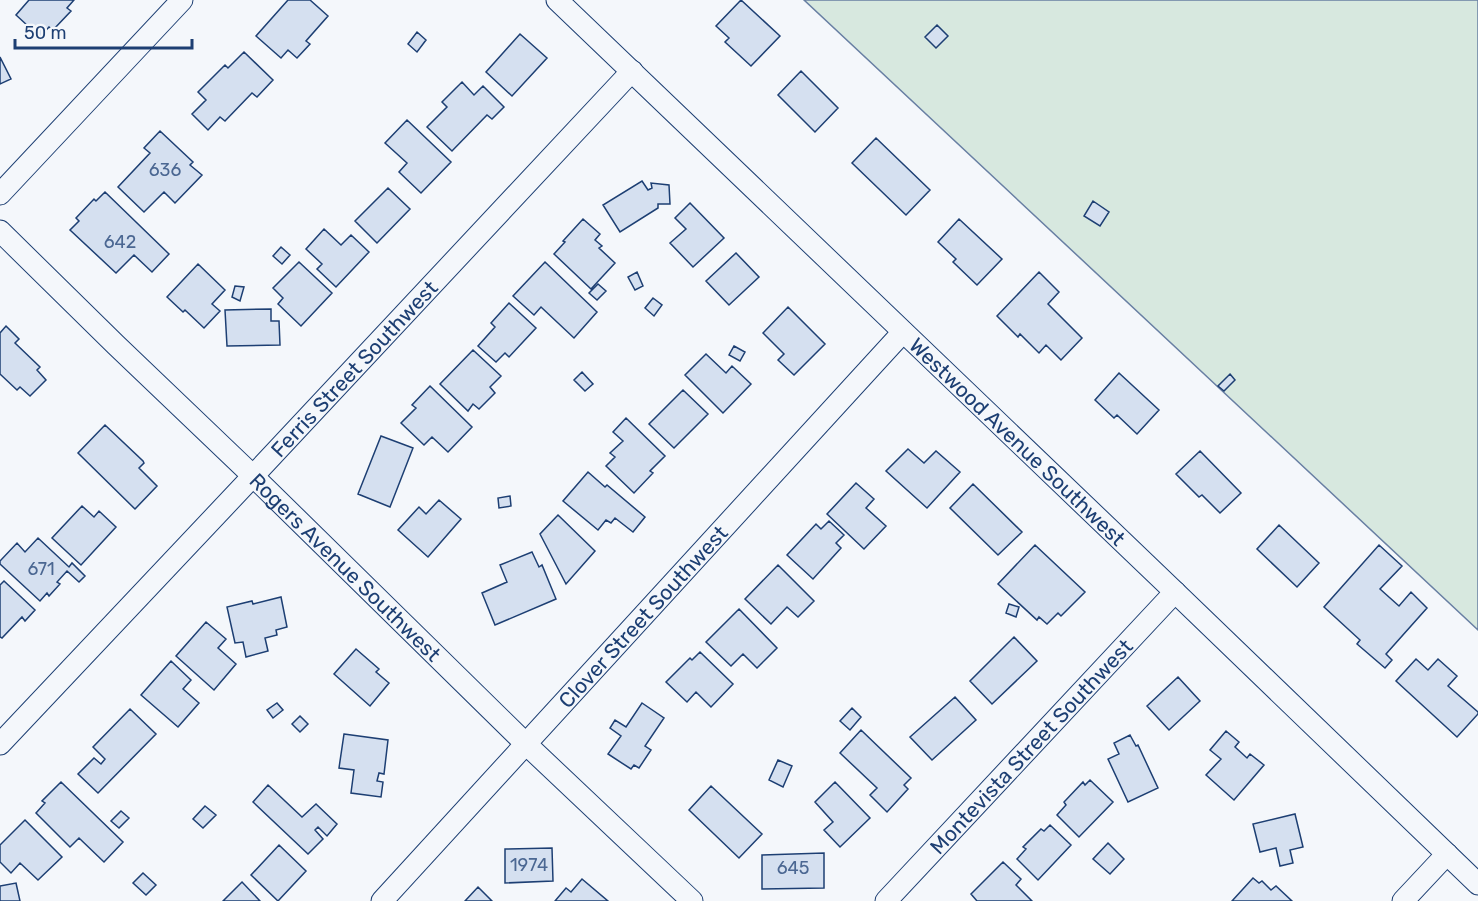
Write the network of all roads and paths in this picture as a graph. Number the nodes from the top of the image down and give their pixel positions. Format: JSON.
{"nodes":[{"id":1,"x":182,"y":0,"type":"edge"},
{"id":2,"x":557,"y":0,"type":"edge"},
{"id":3,"x":632,"y":71,"type":"junction"},
{"id":4,"x":0,"y":194,"type":"edge"},
{"id":5,"x":0,"y":231,"type":"edge"},
{"id":6,"x":903,"y":332,"type":"junction"},
{"id":7,"x":254,"y":476,"type":"junction"},
{"id":8,"x":1175,"y":592,"type":"junction"},
{"id":9,"x":0,"y":744,"type":"edge"},
{"id":10,"x":526,"y":744,"type":"junction"},
{"id":11,"x":1447,"y":854,"type":"junction"},
{"id":12,"x":1478,"y":884,"type":"edge"},
{"id":13,"x":382,"y":901,"type":"edge"},
{"id":14,"x":692,"y":901,"type":"edge"},
{"id":15,"x":886,"y":901,"type":"edge"},
{"id":16,"x":1402,"y":901,"type":"edge"}],
"edges":[{"from":1,"to":4,"type":"street"},
{"from":2,"to":3,"type":"street","name":"Westwood Avenue Southwest"},
{"from":3,"to":6,"type":"street","name":"Westwood Avenue Southwest"},
{"from":3,"to":7,"type":"street","name":"Ferris Street Southwest"},
{"from":5,"to":7,"type":"street","name":"Rogers Avenue Southwest"},
{"from":6,"to":8,"type":"street","name":"Westwood Avenue Southwest"},
{"from":6,"to":10,"type":"street","name":"Clover Street Southwest"},
{"from":7,"to":9,"type":"street","name":"Ferris Street Southwest"},
{"from":7,"to":10,"type":"street","name":"Rogers Avenue Southwest"},
{"from":8,"to":11,"type":"street","name":"Westwood Avenue Southwest"},
{"from":8,"to":15,"type":"street","name":"Montevista Street Southwest"},
{"from":10,"to":13,"type":"street","name":"Clover Street Southwest"},
{"from":10,"to":14,"type":"street","name":"Rogers Avenue Southwest"},
{"from":11,"to":12,"type":"street","name":"Westwood Avenue Southwest"},
{"from":11,"to":16,"type":"street"}]}
